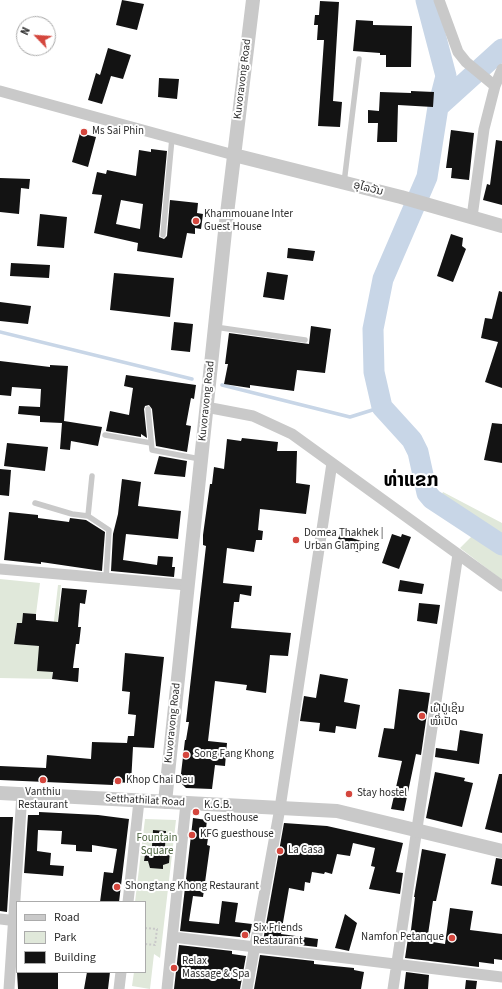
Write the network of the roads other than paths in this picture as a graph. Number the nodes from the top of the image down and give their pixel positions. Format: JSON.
{"nodes":[{"id":1,"x":253,"y":0,"type":"edge"},
{"id":2,"x":439,"y":0,"type":"edge"},
{"id":3,"x":359,"y":59,"type":"dead end"},
{"id":4,"x":502,"y":69,"type":"edge"},
{"id":5,"x":495,"y":86,"type":"junction"},
{"id":6,"x":0,"y":91,"type":"edge"},
{"id":7,"x":172,"y":138,"type":"junction"},
{"id":8,"x":234,"y":156,"type":"junction"},
{"id":9,"x":344,"y":183,"type":"junction"},
{"id":10,"x":472,"y":217,"type":"junction"},
{"id":11,"x":502,"y":226,"type":"edge"},
{"id":12,"x":163,"y":235,"type":"dead end"},
{"id":13,"x":215,"y":327,"type":"junction"},
{"id":14,"x":305,"y":340,"type":"dead end"},
{"id":15,"x":206,"y":407,"type":"junction"},
{"id":16,"x":148,"y":409,"type":"dead end"},
{"id":17,"x":105,"y":435,"type":"dead end"},
{"id":18,"x":151,"y":443,"type":"junction"},
{"id":19,"x":201,"y":459,"type":"junction"},
{"id":20,"x":332,"y":463,"type":"junction"},
{"id":21,"x":92,"y":476,"type":"dead end"},
{"id":22,"x":35,"y":503,"type":"dead end"},
{"id":23,"x":88,"y":516,"type":"junction"},
{"id":24,"x":458,"y":554,"type":"junction"},
{"id":25,"x":0,"y":569,"type":"edge"},
{"id":26,"x":106,"y":578,"type":"junction"},
{"id":27,"x":187,"y":585,"type":"junction"},
{"id":28,"x":502,"y":586,"type":"edge"},
{"id":29,"x":0,"y":793,"type":"edge"},
{"id":30,"x":22,"y":794,"type":"junction"},
{"id":31,"x":139,"y":801,"type":"junction"},
{"id":32,"x":165,"y":802,"type":"junction"},
{"id":33,"x":186,"y":803,"type":"junction"},
{"id":34,"x":280,"y":808,"type":"junction"},
{"id":35,"x":416,"y":829,"type":"junction"},
{"id":36,"x":502,"y":851,"type":"edge"},
{"id":37,"x":16,"y":901,"type":"edge"},
{"id":38,"x":128,"y":901,"type":"edge"},
{"id":39,"x":16,"y":903,"type":"edge"},
{"id":40,"x":0,"y":919,"type":"edge"},
{"id":41,"x":15,"y":921,"type":"edge"},
{"id":42,"x":173,"y":937,"type":"junction"},
{"id":43,"x":254,"y":947,"type":"junction"},
{"id":44,"x":397,"y":964,"type":"junction"},
{"id":45,"x":121,"y":973,"type":"edge"},
{"id":46,"x":502,"y":977,"type":"edge"},
{"id":47,"x":9,"y":989,"type":"edge"},
{"id":48,"x":119,"y":989,"type":"edge"},
{"id":49,"x":167,"y":989,"type":"edge"},
{"id":50,"x":247,"y":989,"type":"edge"},
{"id":51,"x":393,"y":989,"type":"edge"}],
"edges":[{"from":1,"to":8,"type":"street","name":"Kuvoravong Road"},
{"from":2,"to":5,"type":"street"},
{"from":3,"to":9,"type":"lane"},
{"from":4,"to":5,"type":"street"},
{"from":5,"to":10,"type":"street"},
{"from":6,"to":7,"type":"street"},
{"from":7,"to":8,"type":"street"},
{"from":7,"to":12,"type":"lane"},
{"from":8,"to":9,"type":"street","name":"ອຸໄລວັນ"},
{"from":8,"to":13,"type":"street","name":"Kuvoravong Road"},
{"from":9,"to":10,"type":"street","name":"ອຸໄລວັນ"},
{"from":10,"to":11,"type":"street","name":"ອຸໄລວັນ"},
{"from":13,"to":14,"type":"lane"},
{"from":13,"to":15,"type":"street","name":"Kuvoravong Road"},
{"from":15,"to":19,"type":"street","name":"Kuvoravong Road"},
{"from":15,"to":20,"type":"street"},
{"from":16,"to":18,"type":"lane"},
{"from":17,"to":18,"type":"lane"},
{"from":18,"to":19,"type":"lane"},
{"from":19,"to":27,"type":"street","name":"Kuvoravong Road"},
{"from":20,"to":24,"type":"street"},
{"from":20,"to":34,"type":"street"},
{"from":21,"to":23,"type":"lane"},
{"from":22,"to":23,"type":"lane"},
{"from":23,"to":26,"type":"lane"},
{"from":24,"to":28,"type":"street"},
{"from":24,"to":35,"type":"street"},
{"from":25,"to":26,"type":"street"},
{"from":26,"to":27,"type":"street"},
{"from":27,"to":32,"type":"street","name":"Kuvoravong Road"},
{"from":29,"to":30,"type":"street","name":"Setthathilat Road"},
{"from":30,"to":31,"type":"street","name":"Setthathilat Road"},
{"from":30,"to":37,"type":"street"},
{"from":31,"to":32,"type":"street","name":"Setthathilat Road"},
{"from":31,"to":38,"type":"street"},
{"from":32,"to":33,"type":"street","name":"Setthathilat Road"},
{"from":33,"to":34,"type":"street","name":"Setthathilat Road"},
{"from":33,"to":42,"type":"street"},
{"from":34,"to":35,"type":"street","name":"Setthathilat Road"},
{"from":34,"to":43,"type":"street"},
{"from":35,"to":36,"type":"street","name":"Setthathilat Road"},
{"from":35,"to":44,"type":"street"},
{"from":39,"to":41,"type":"street"},
{"from":40,"to":41,"type":"street"},
{"from":41,"to":47,"type":"street"},
{"from":42,"to":43,"type":"street"},
{"from":42,"to":49,"type":"street"},
{"from":43,"to":44,"type":"street"},
{"from":43,"to":50,"type":"street"},
{"from":44,"to":46,"type":"street"},
{"from":44,"to":51,"type":"street"},
{"from":45,"to":48,"type":"street"}]}
